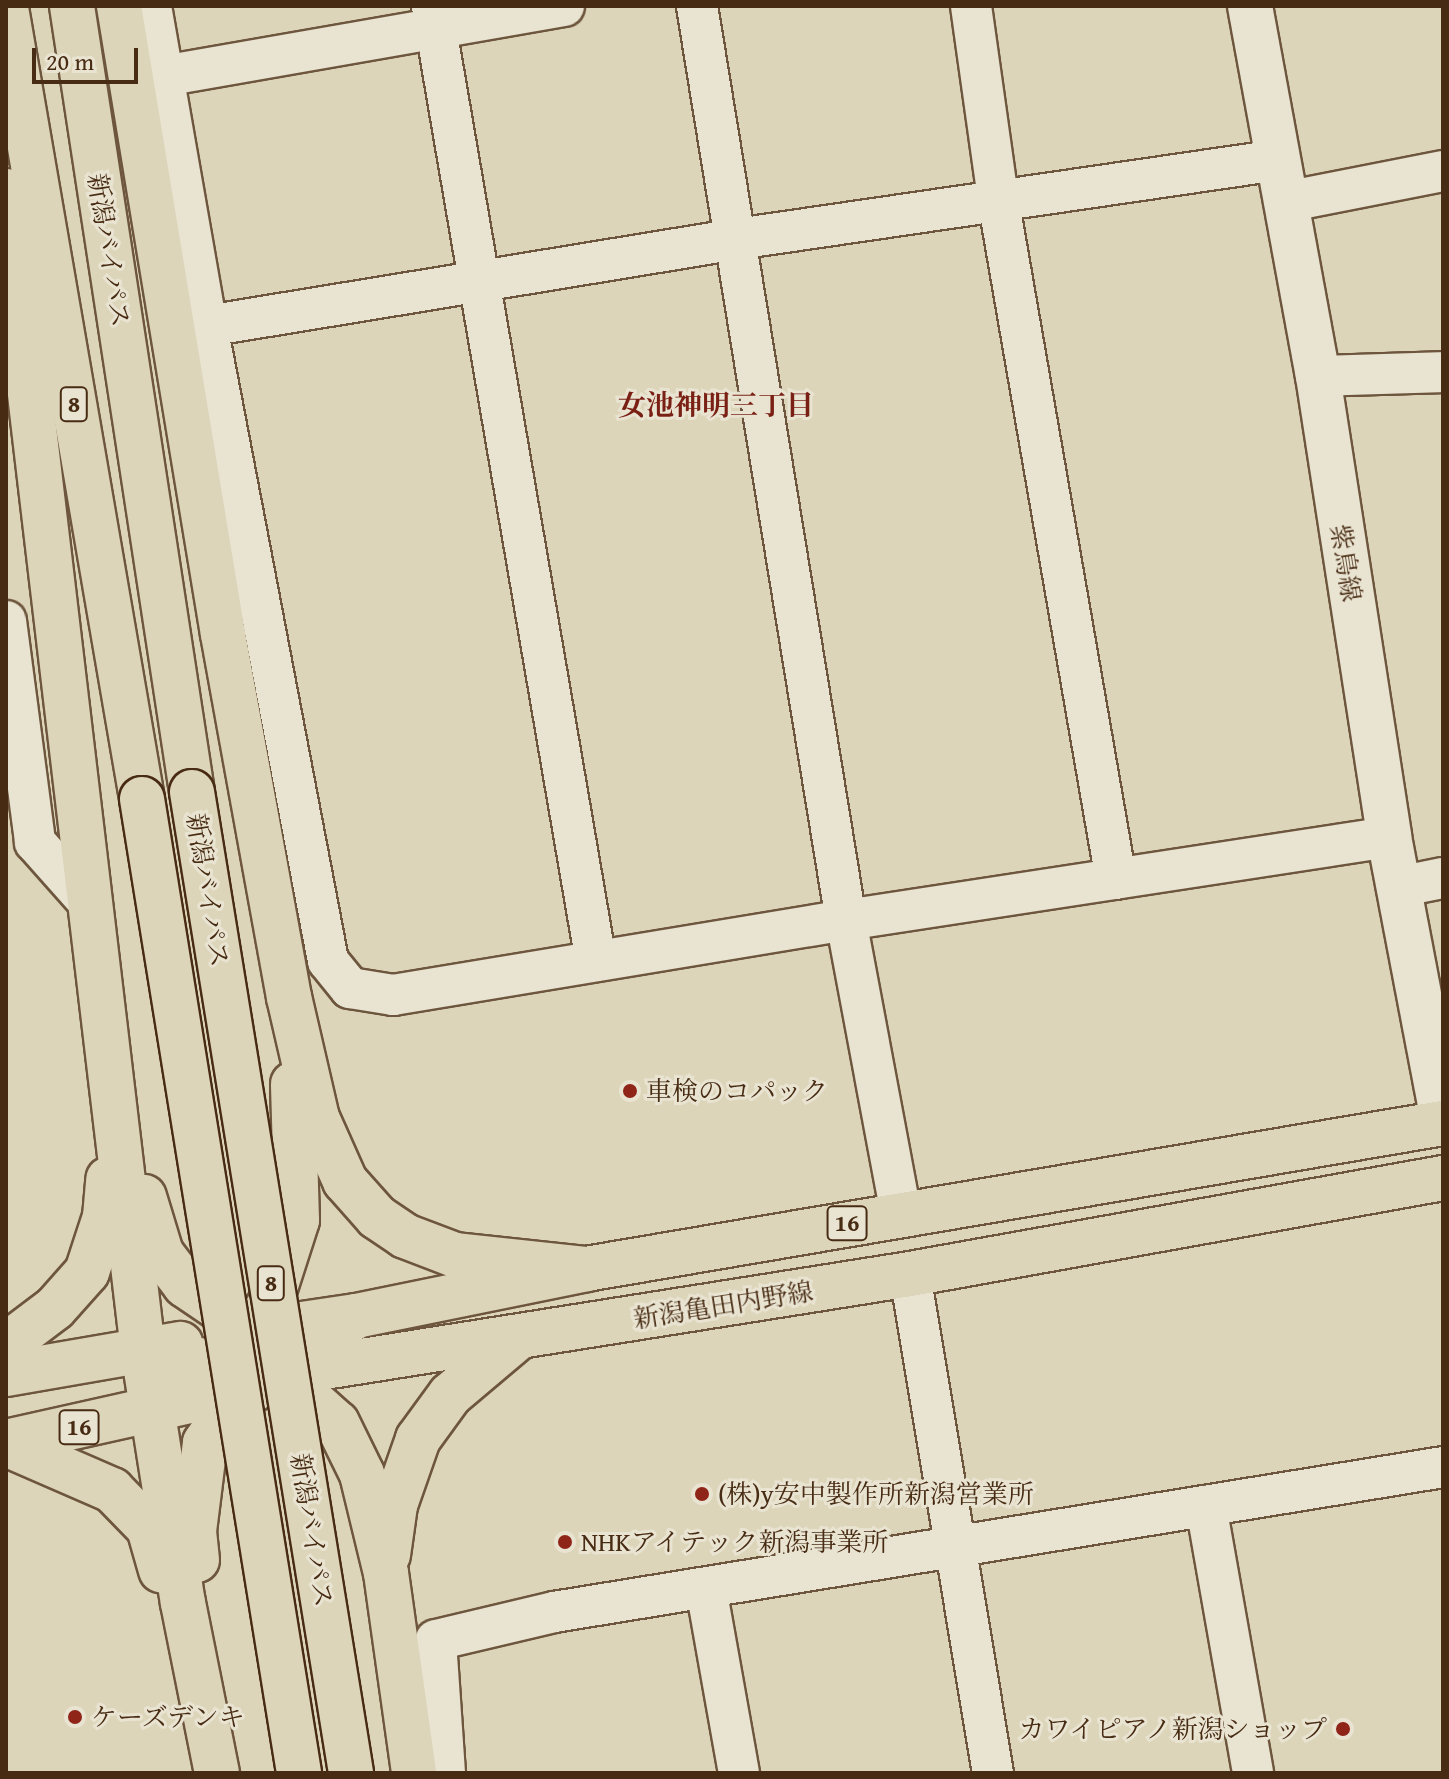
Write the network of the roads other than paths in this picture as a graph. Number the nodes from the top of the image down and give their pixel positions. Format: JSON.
{"nodes":[{"id":1,"x":72,"y":6,"type":"edge"},
{"id":2,"x":119,"y":6,"type":"edge"},
{"id":3,"x":151,"y":6,"type":"edge"},
{"id":4,"x":564,"y":6,"type":"edge"},
{"id":5,"x":697,"y":6,"type":"edge"},
{"id":6,"x":971,"y":6,"type":"edge"},
{"id":7,"x":1250,"y":6,"type":"edge"},
{"id":8,"x":6,"y":8,"type":"edge"},
{"id":9,"x":434,"y":17,"type":"edge"},
{"id":10,"x":163,"y":76,"type":"junction"},
{"id":11,"x":1278,"y":160,"type":"junction"},
{"id":12,"x":1443,"y":171,"type":"edge"},
{"id":13,"x":6,"y":191,"type":"edge"},
{"id":14,"x":998,"y":199,"type":"junction"},
{"id":15,"x":1285,"y":202,"type":"junction"},
{"id":16,"x":737,"y":239,"type":"junction"},
{"id":17,"x":479,"y":282,"type":"junction"},
{"id":18,"x":207,"y":326,"type":"junction"},
{"id":19,"x":1443,"y":372,"type":"edge"},
{"id":20,"x":1318,"y":376,"type":"junction"},
{"id":21,"x":6,"y":621,"type":"edge"},
{"id":22,"x":1389,"y":837,"type":"junction"},
{"id":23,"x":1443,"y":878,"type":"edge"},
{"id":24,"x":1116,"y":879,"type":"junction"},
{"id":25,"x":1398,"y":887,"type":"junction"},
{"id":26,"x":90,"y":904,"type":"junction"},
{"id":27,"x":846,"y":920,"type":"junction"},
{"id":28,"x":596,"y":961,"type":"junction"},
{"id":29,"x":289,"y":997,"type":"junction"},
{"id":30,"x":113,"y":1095,"type":"junction"},
{"id":31,"x":1443,"y":1121,"type":"edge"},
{"id":32,"x":1443,"y":1178,"type":"edge"},
{"id":33,"x":901,"y":1214,"type":"junction"},
{"id":34,"x":586,"y":1269,"type":"junction"},
{"id":35,"x":910,"y":1274,"type":"junction"},
{"id":36,"x":356,"y":1316,"type":"junction"},
{"id":37,"x":253,"y":1331,"type":"junction"},
{"id":38,"x":515,"y":1340,"type":"junction"},
{"id":39,"x":6,"y":1345,"type":"edge"},
{"id":40,"x":309,"y":1348,"type":"junction"},
{"id":41,"x":143,"y":1351,"type":"junction"},
{"id":42,"x":356,"y":1361,"type":"junction"},
{"id":43,"x":224,"y":1364,"type":"junction"},
{"id":44,"x":6,"y":1374,"type":"edge"},
{"id":45,"x":266,"y":1379,"type":"junction"},
{"id":46,"x":152,"y":1411,"type":"junction"},
{"id":47,"x":6,"y":1443,"type":"edge"},
{"id":48,"x":1443,"y":1467,"type":"edge"},
{"id":49,"x":1206,"y":1506,"type":"junction"},
{"id":50,"x":955,"y":1548,"type":"junction"},
{"id":51,"x":386,"y":1573,"type":"junction"},
{"id":52,"x":706,"y":1588,"type":"junction"},
{"id":53,"x":218,"y":1773,"type":"edge"},
{"id":54,"x":299,"y":1773,"type":"edge"},
{"id":55,"x":351,"y":1773,"type":"edge"},
{"id":56,"x":414,"y":1773,"type":"edge"},
{"id":57,"x":445,"y":1773,"type":"edge"},
{"id":58,"x":739,"y":1773,"type":"edge"},
{"id":59,"x":993,"y":1773,"type":"edge"},
{"id":60,"x":1253,"y":1773,"type":"edge"}],
"edges":[{"from":1,"to":55,"type":"main road","name":"新潟バイパス","number":"8","bridge":true},
{"from":2,"to":29,"type":"main road"},
{"from":3,"to":10,"type":"street"},
{"from":4,"to":9,"type":"street"},
{"from":5,"to":16,"type":"street"},
{"from":6,"to":14,"type":"street"},
{"from":7,"to":11,"type":"street","name":"紫鳥線"},
{"from":8,"to":54,"type":"main road","name":"新潟バイパス","number":"8","bridge":true},
{"from":9,"to":10,"type":"street"},
{"from":9,"to":17,"type":"street"},
{"from":10,"to":18,"type":"street"},
{"from":11,"to":14,"type":"street"},
{"from":11,"to":15,"type":"street","name":"紫鳥線"},
{"from":12,"to":15,"type":"street"},
{"from":13,"to":26,"type":"main road"},
{"from":14,"to":16,"type":"street"},
{"from":14,"to":24,"type":"street"},
{"from":15,"to":20,"type":"street","name":"紫鳥線"},
{"from":16,"to":17,"type":"street"},
{"from":16,"to":27,"type":"street"},
{"from":17,"to":18,"type":"street"},
{"from":17,"to":28,"type":"street"},
{"from":18,"to":28,"type":"street"},
{"from":19,"to":20,"type":"street"},
{"from":20,"to":22,"type":"street","name":"紫鳥線"},
{"from":21,"to":26,"type":"street"},
{"from":22,"to":24,"type":"street"},
{"from":22,"to":25,"type":"street","name":"紫鳥線"},
{"from":23,"to":25,"type":"street"},
{"from":24,"to":27,"type":"street"},
{"from":25,"to":31,"type":"street","name":"紫鳥線"},
{"from":26,"to":30,"type":"main road"},
{"from":27,"to":28,"type":"street"},
{"from":27,"to":33,"type":"street"},
{"from":29,"to":34,"type":"main road"},
{"from":29,"to":37,"type":"main road"},
{"from":30,"to":37,"type":"main road"},
{"from":30,"to":39,"type":"main road"},
{"from":30,"to":41,"type":"main road"},
{"from":31,"to":33,"type":"main road","number":"16"},
{"from":32,"to":35,"type":"main road","name":"新潟亀田内野線","number":"16"},
{"from":33,"to":34,"type":"main road","number":"16"},
{"from":34,"to":36,"type":"main road","number":"16"},
{"from":35,"to":38,"type":"main road","name":"新潟亀田内野線","number":"16"},
{"from":35,"to":50,"type":"street"},
{"from":36,"to":37,"type":"main road","number":"16"},
{"from":36,"to":40,"type":"main road"},
{"from":37,"to":40,"type":"main road"},
{"from":37,"to":41,"type":"main road","number":"16"},
{"from":37,"to":43,"type":"main road"},
{"from":38,"to":42,"type":"main road","name":"新潟亀田内野線","number":"16"},
{"from":38,"to":51,"type":"main road"},
{"from":40,"to":42,"type":"main road"},
{"from":40,"to":45,"type":"main road"},
{"from":41,"to":43,"type":"main road"},
{"from":41,"to":44,"type":"main road","number":"16"},
{"from":41,"to":46,"type":"main road"},
{"from":42,"to":45,"type":"main road","name":"新潟亀田内野線","number":"16"},
{"from":43,"to":45,"type":"main road"},
{"from":43,"to":46,"type":"main road"},
{"from":45,"to":46,"type":"main road","name":"新潟亀田内野線","number":"16"},
{"from":45,"to":51,"type":"main road"},
{"from":45,"to":53,"type":"main road"},
{"from":46,"to":47,"type":"main road","name":"新潟亀田内野線","number":"16"},
{"from":46,"to":53,"type":"main road"},
{"from":47,"to":53,"type":"main road"},
{"from":48,"to":49,"type":"street"},
{"from":49,"to":50,"type":"street"},
{"from":49,"to":60,"type":"street"},
{"from":50,"to":52,"type":"street"},
{"from":50,"to":59,"type":"street"},
{"from":51,"to":56,"type":"main road"},
{"from":52,"to":57,"type":"street"},
{"from":52,"to":58,"type":"street"}]}
